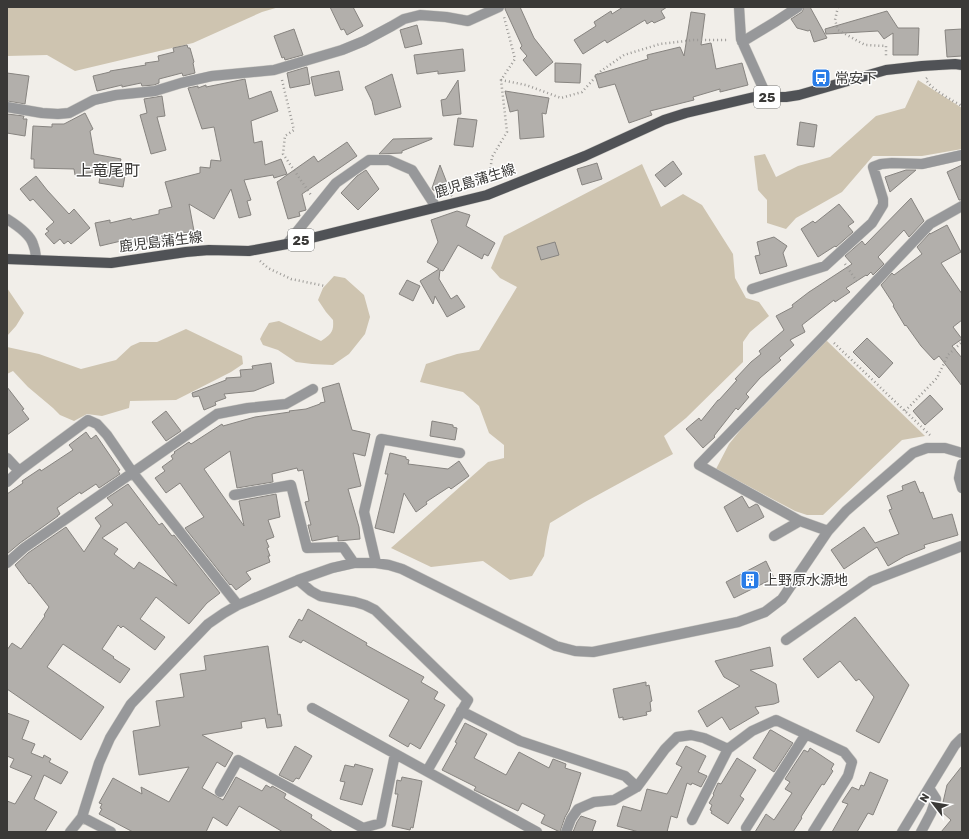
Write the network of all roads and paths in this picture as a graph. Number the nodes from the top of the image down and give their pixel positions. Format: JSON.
{"nodes":[{"id":1,"x":739,"y":7,"type":"edge"},
{"id":2,"x":798,"y":7,"type":"edge"},
{"id":3,"x":838,"y":7,"type":"edge"},
{"id":4,"x":501,"y":11,"type":"edge"},
{"id":5,"x":741,"y":41,"type":"junction"},
{"id":6,"x":962,"y":65,"type":"edge"},
{"id":7,"x":279,"y":69,"type":"junction"},
{"id":8,"x":886,"y":70,"type":"junction"},
{"id":9,"x":930,"y":76,"type":"dead end"},
{"id":10,"x":501,"y":80,"type":"junction"},
{"id":11,"x":767,"y":97,"type":"junction"},
{"id":12,"x":962,"y":106,"type":"edge"},
{"id":13,"x":7,"y":107,"type":"edge"},
{"id":14,"x":962,"y":155,"type":"edge"},
{"id":15,"x":487,"y":195,"type":"junction"},
{"id":16,"x":318,"y":205,"type":"junction"},
{"id":17,"x":962,"y":206,"type":"edge"},
{"id":18,"x":436,"y":207,"type":"junction"},
{"id":19,"x":7,"y":219,"type":"edge"},
{"id":20,"x":287,"y":244,"type":"junction"},
{"id":21,"x":249,"y":251,"type":"junction"},
{"id":22,"x":837,"y":254,"type":"junction"},
{"id":23,"x":7,"y":259,"type":"edge"},
{"id":24,"x":36,"y":260,"type":"junction"},
{"id":25,"x":325,"y":286,"type":"dead end"},
{"id":26,"x":752,"y":289,"type":"dead end"},
{"id":27,"x":865,"y":292,"type":"junction"},
{"id":28,"x":825,"y":335,"type":"junction"},
{"id":29,"x":962,"y":342,"type":"edge"},
{"id":30,"x":313,"y":389,"type":"dead end"},
{"id":31,"x":905,"y":411,"type":"junction"},
{"id":32,"x":931,"y":436,"type":"dead end"},
{"id":33,"x":460,"y":453,"type":"dead end"},
{"id":34,"x":962,"y":453,"type":"edge"},
{"id":35,"x":7,"y":458,"type":"edge"},
{"id":36,"x":962,"y":464,"type":"edge"},
{"id":37,"x":19,"y":471,"type":"junction"},
{"id":38,"x":133,"y":473,"type":"junction"},
{"id":39,"x":7,"y":482,"type":"edge"},
{"id":40,"x":962,"y":488,"type":"edge"},
{"id":41,"x":234,"y":495,"type":"dead end"},
{"id":42,"x":800,"y":521,"type":"junction"},
{"id":43,"x":828,"y":531,"type":"junction"},
{"id":44,"x":774,"y":536,"type":"dead end"},
{"id":45,"x":962,"y":546,"type":"edge"},
{"id":46,"x":7,"y":563,"type":"edge"},
{"id":47,"x":354,"y":563,"type":"junction"},
{"id":48,"x":376,"y":563,"type":"junction"},
{"id":49,"x":298,"y":580,"type":"junction"},
{"id":50,"x":238,"y":605,"type":"junction"},
{"id":51,"x":786,"y":640,"type":"dead end"},
{"id":52,"x":312,"y":708,"type":"dead end"},
{"id":53,"x":461,"y":712,"type":"junction"},
{"id":54,"x":806,"y":734,"type":"junction"},
{"id":55,"x":962,"y":738,"type":"edge"},
{"id":56,"x":728,"y":749,"type":"junction"},
{"id":57,"x":395,"y":754,"type":"junction"},
{"id":58,"x":427,"y":771,"type":"junction"},
{"id":59,"x":637,"y":787,"type":"junction"},
{"id":60,"x":929,"y":788,"type":"junction"},
{"id":61,"x":220,"y":792,"type":"dead end"},
{"id":62,"x":82,"y":817,"type":"junction"},
{"id":63,"x":692,"y":820,"type":"dead end"},
{"id":64,"x":746,"y":828,"type":"dead end"},
{"id":65,"x":70,"y":832,"type":"edge"},
{"id":66,"x":111,"y":832,"type":"edge"},
{"id":67,"x":537,"y":832,"type":"edge"},
{"id":68,"x":566,"y":832,"type":"edge"},
{"id":69,"x":813,"y":832,"type":"edge"},
{"id":70,"x":902,"y":832,"type":"edge"},
{"id":71,"x":921,"y":832,"type":"edge"}],
"edges":[{"from":1,"to":5,"type":"street"},
{"from":2,"to":5,"type":"street"},
{"from":3,"to":8,"type":"path"},
{"from":4,"to":7,"type":"street"},
{"from":4,"to":10,"type":"path"},
{"from":5,"to":10,"type":"path"},
{"from":5,"to":11,"type":"street"},
{"from":6,"to":8,"type":"main road","name":"鹿児島蒲生線","number":"25"},
{"from":7,"to":13,"type":"street"},
{"from":7,"to":16,"type":"path"},
{"from":8,"to":11,"type":"main road","name":"鹿児島蒲生線","number":"25"},
{"from":9,"to":12,"type":"path"},
{"from":10,"to":15,"type":"path"},
{"from":11,"to":15,"type":"main road","name":"鹿児島蒲生線","number":"25"},
{"from":14,"to":22,"type":"street"},
{"from":15,"to":18,"type":"main road","name":"鹿児島蒲生線","number":"25"},
{"from":16,"to":18,"type":"street"},
{"from":16,"to":20,"type":"street"},
{"from":17,"to":27,"type":"street"},
{"from":18,"to":20,"type":"main road","name":"鹿児島蒲生線","number":"25"},
{"from":19,"to":24,"type":"street"},
{"from":20,"to":21,"type":"main road","name":"鹿児島蒲生線","number":"25"},
{"from":21,"to":24,"type":"main road","name":"鹿児島蒲生線","number":"25"},
{"from":21,"to":25,"type":"path"},
{"from":22,"to":26,"type":"street"},
{"from":22,"to":27,"type":"path"},
{"from":23,"to":24,"type":"main road","name":"鹿児島蒲生線","number":"25"},
{"from":27,"to":28,"type":"street"},
{"from":28,"to":31,"type":"path"},
{"from":28,"to":42,"type":"street"},
{"from":29,"to":31,"type":"path"},
{"from":30,"to":38,"type":"street"},
{"from":31,"to":32,"type":"path"},
{"from":33,"to":48,"type":"street"},
{"from":34,"to":43,"type":"street"},
{"from":35,"to":37,"type":"street"},
{"from":36,"to":40,"type":"street"},
{"from":37,"to":38,"type":"street"},
{"from":37,"to":39,"type":"street"},
{"from":38,"to":46,"type":"street"},
{"from":38,"to":50,"type":"street"},
{"from":41,"to":47,"type":"street"},
{"from":42,"to":43,"type":"street"},
{"from":42,"to":44,"type":"street"},
{"from":43,"to":48,"type":"street"},
{"from":45,"to":51,"type":"street"},
{"from":47,"to":48,"type":"street"},
{"from":47,"to":49,"type":"street"},
{"from":49,"to":50,"type":"street"},
{"from":49,"to":53,"type":"street"},
{"from":50,"to":62,"type":"street"},
{"from":52,"to":57,"type":"street"},
{"from":53,"to":58,"type":"street"},
{"from":53,"to":59,"type":"street"},
{"from":54,"to":56,"type":"street"},
{"from":54,"to":64,"type":"street"},
{"from":54,"to":69,"type":"street"},
{"from":55,"to":60,"type":"street"},
{"from":56,"to":59,"type":"street"},
{"from":56,"to":63,"type":"street"},
{"from":57,"to":58,"type":"street"},
{"from":57,"to":61,"type":"street"},
{"from":58,"to":67,"type":"street"},
{"from":59,"to":68,"type":"street"},
{"from":60,"to":70,"type":"street"},
{"from":60,"to":71,"type":"street"},
{"from":62,"to":65,"type":"street"},
{"from":62,"to":66,"type":"street"}]}
